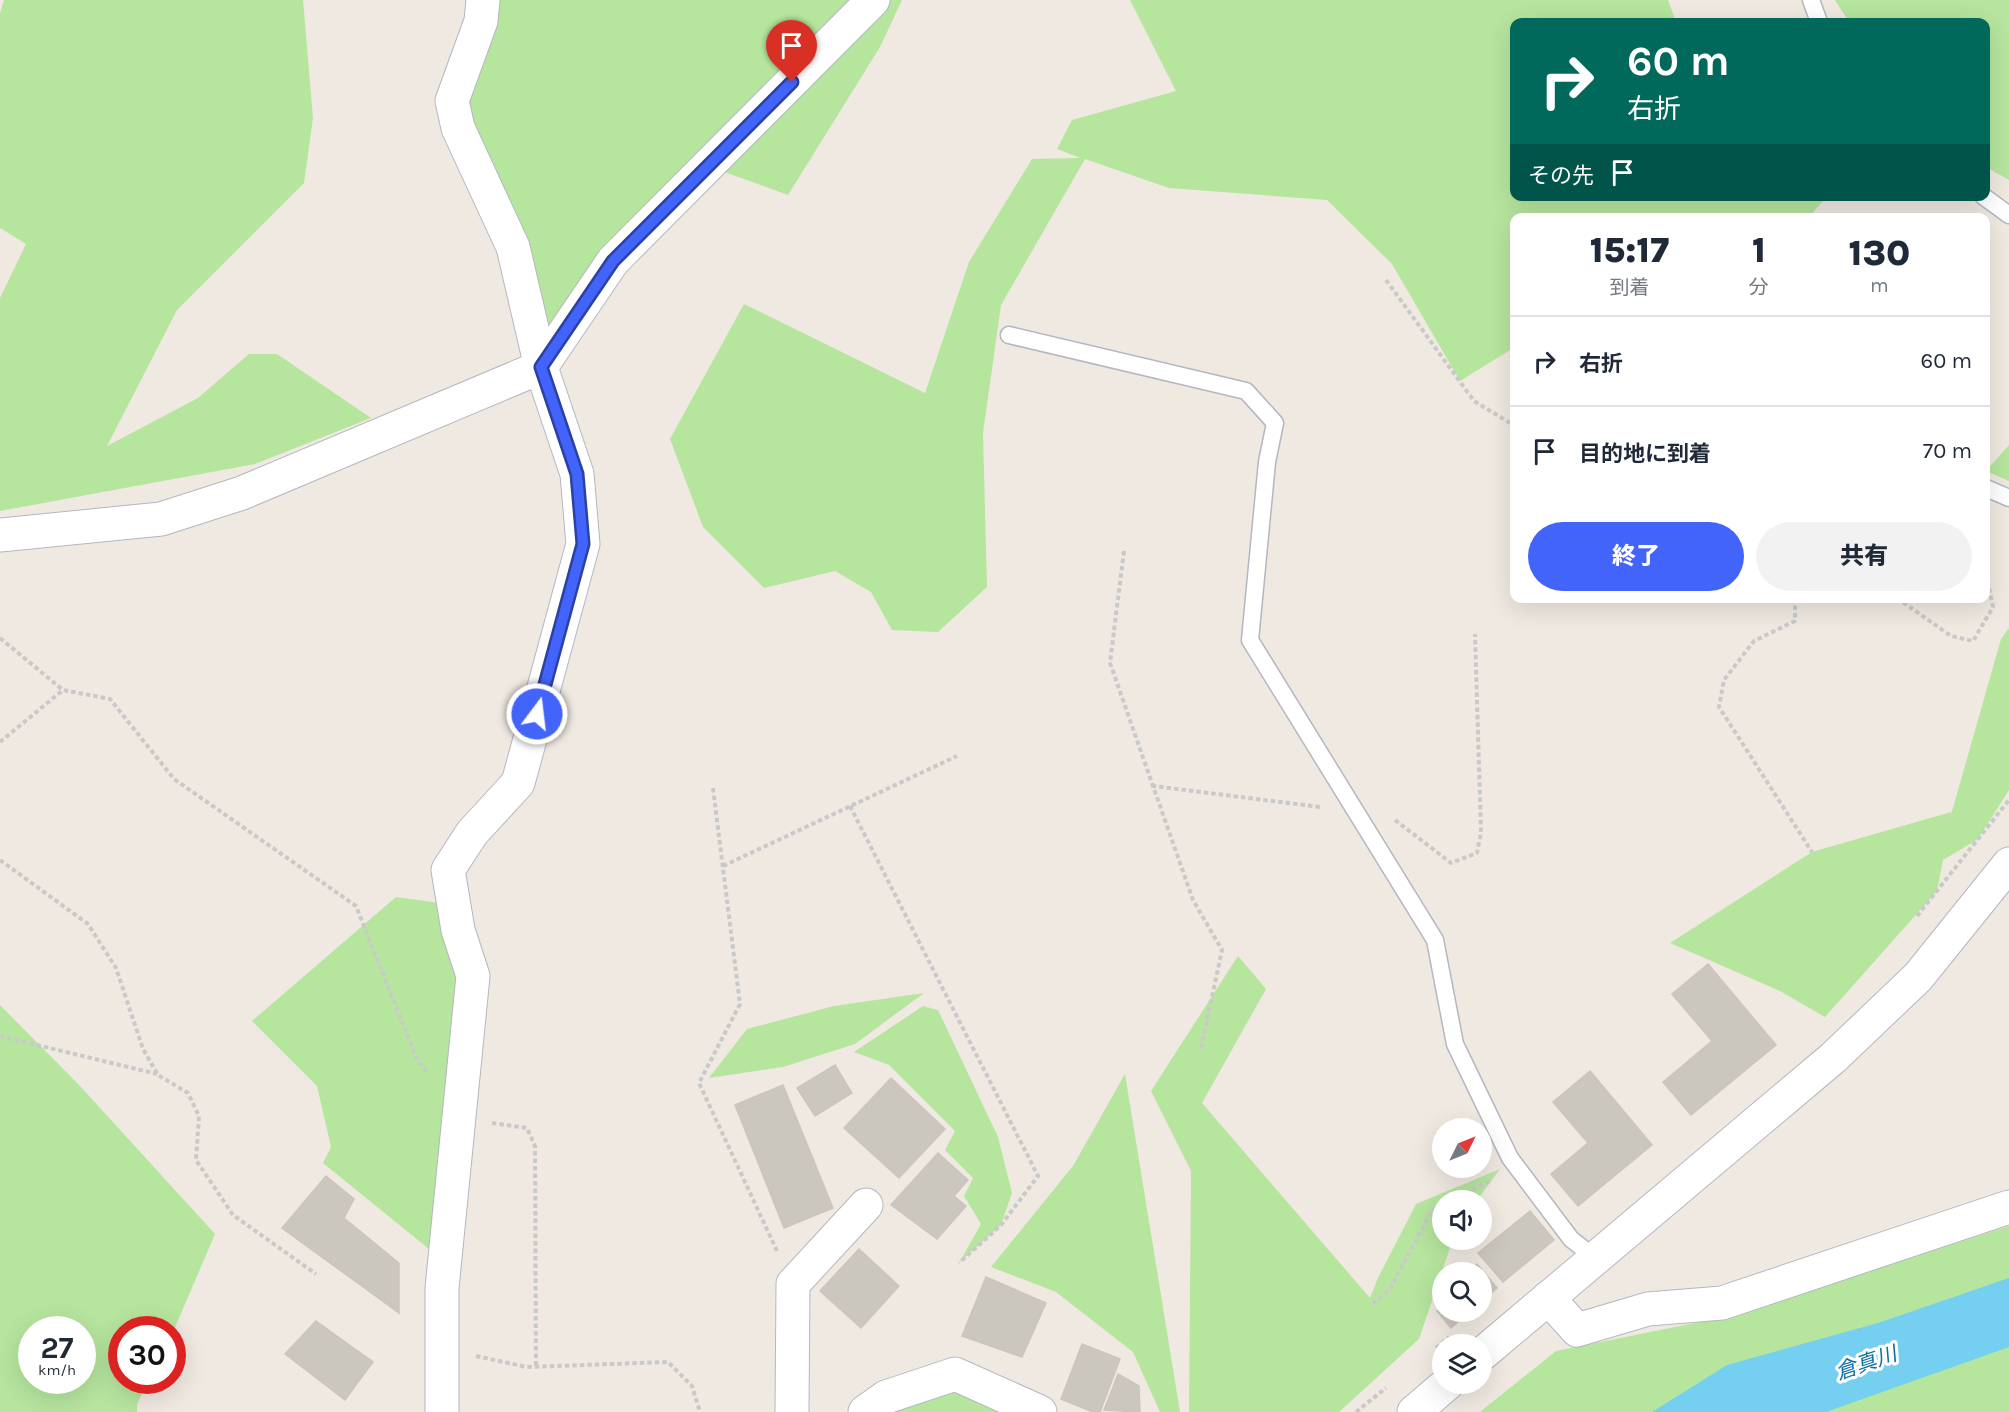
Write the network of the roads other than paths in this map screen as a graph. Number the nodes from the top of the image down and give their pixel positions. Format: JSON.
{"nodes":[{"id":1,"x":483,"y":0,"type":"edge"},
{"id":2,"x":873,"y":0,"type":"edge"},
{"id":3,"x":1811,"y":0,"type":"edge"},
{"id":4,"x":1818,"y":18,"type":"edge"},
{"id":5,"x":1990,"y":201,"type":"edge"},
{"id":6,"x":2009,"y":216,"type":"edge"},
{"id":7,"x":1009,"y":335,"type":"dead end"},
{"id":8,"x":541,"y":367,"type":"junction"},
{"id":9,"x":1990,"y":490,"type":"edge"},
{"id":10,"x":2009,"y":498,"type":"edge"},
{"id":11,"x":0,"y":535,"type":"edge"},
{"id":12,"x":2009,"y":864,"type":"edge"},
{"id":13,"x":866,"y":1204,"type":"dead end"},
{"id":14,"x":2009,"y":1207,"type":"edge"},
{"id":15,"x":1595,"y":1258,"type":"junction"},
{"id":16,"x":1548,"y":1298,"type":"junction"},
{"id":17,"x":1492,"y":1346,"type":"edge"},
{"id":18,"x":1435,"y":1394,"type":"edge"},
{"id":19,"x":442,"y":1412,"type":"edge"},
{"id":20,"x":792,"y":1412,"type":"edge"},
{"id":21,"x":865,"y":1412,"type":"edge"},
{"id":22,"x":1040,"y":1412,"type":"edge"},
{"id":23,"x":1414,"y":1412,"type":"edge"}],
"edges":[{"from":1,"to":8,"type":"street"},
{"from":2,"to":8,"type":"street"},
{"from":3,"to":4,"type":"lane"},
{"from":5,"to":6,"type":"lane"},
{"from":7,"to":15,"type":"lane"},
{"from":8,"to":11,"type":"street"},
{"from":8,"to":19,"type":"street"},
{"from":9,"to":10,"type":"lane"},
{"from":12,"to":15,"type":"street"},
{"from":13,"to":20,"type":"street"},
{"from":14,"to":16,"type":"street"},
{"from":15,"to":16,"type":"street"},
{"from":16,"to":17,"type":"street"},
{"from":18,"to":23,"type":"street"},
{"from":21,"to":22,"type":"street"}]}
